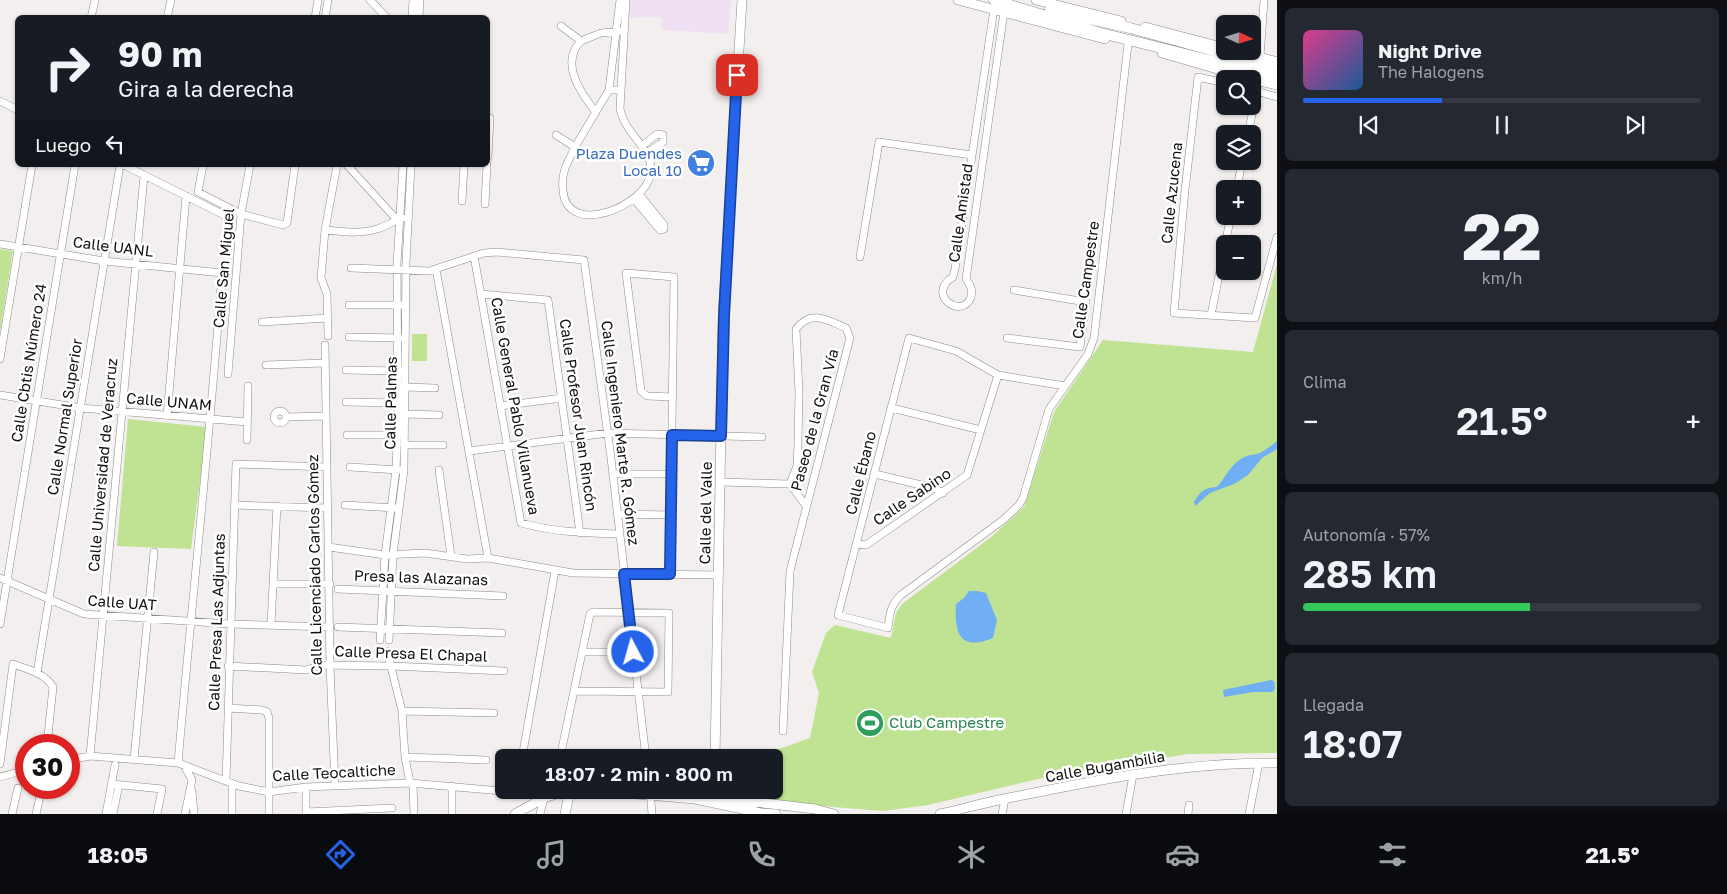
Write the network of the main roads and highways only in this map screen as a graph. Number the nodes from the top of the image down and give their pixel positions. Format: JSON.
{"nodes":[{"id":1,"x":1012,"y":0,"type":"edge"},
{"id":2,"x":1033,"y":4,"type":"edge"},
{"id":3,"x":994,"y":5,"type":"edge"},
{"id":4,"x":1098,"y":22,"type":"junction"},
{"id":5,"x":1073,"y":28,"type":"junction"},
{"id":6,"x":1277,"y":68,"type":"edge"},
{"id":7,"x":1277,"y":77,"type":"edge"}],
"edges":[{"from":1,"to":2,"type":"main road"},
{"from":2,"to":3,"type":"main road"},
{"from":2,"to":4,"type":"main road"},
{"from":2,"to":5,"type":"main road"},
{"from":4,"to":5,"type":"main road"},
{"from":4,"to":6,"type":"main road"},
{"from":5,"to":7,"type":"main road"}]}
